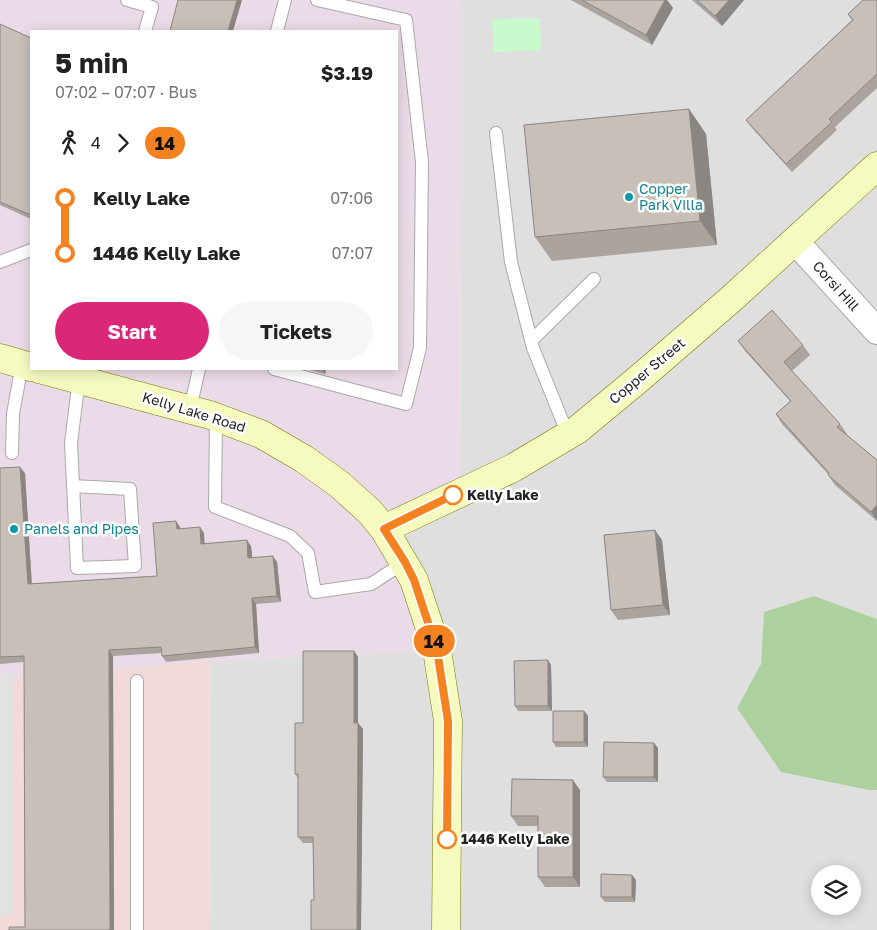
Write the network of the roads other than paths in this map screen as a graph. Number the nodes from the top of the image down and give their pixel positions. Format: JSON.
{"nodes":[{"id":1,"x":127,"y":0,"type":"edge"},
{"id":2,"x":285,"y":0,"type":"edge"},
{"id":3,"x":317,"y":0,"type":"edge"},
{"id":4,"x":146,"y":30,"type":"edge"},
{"id":5,"x":277,"y":30,"type":"edge"},
{"id":6,"x":496,"y":133,"type":"dead end"},
{"id":7,"x":877,"y":166,"type":"edge"},
{"id":8,"x":795,"y":241,"type":"junction"},
{"id":9,"x":30,"y":250,"type":"edge"},
{"id":10,"x":0,"y":262,"type":"edge"},
{"id":11,"x":594,"y":279,"type":"dead end"},
{"id":12,"x":877,"y":331,"type":"edge"},
{"id":13,"x":532,"y":340,"type":"junction"},
{"id":14,"x":23,"y":364,"type":"edge"},
{"id":15,"x":45,"y":370,"type":"edge"},
{"id":16,"x":199,"y":370,"type":"edge"},
{"id":17,"x":278,"y":370,"type":"edge"},
{"id":18,"x":79,"y":379,"type":"junction"},
{"id":19,"x":190,"y":409,"type":"junction"},
{"id":20,"x":216,"y":417,"type":"junction"},
{"id":21,"x":568,"y":435,"type":"junction"},
{"id":22,"x":12,"y":453,"type":"dead end"},
{"id":23,"x":73,"y":486,"type":"junction"},
{"id":24,"x":384,"y":529,"type":"junction"},
{"id":25,"x":405,"y":562,"type":"junction"},
{"id":26,"x":137,"y":681,"type":"dead end"},
{"id":27,"x":137,"y":930,"type":"edge"},
{"id":28,"x":446,"y":930,"type":"edge"}],
"edges":[{"from":1,"to":4,"type":"lane"},
{"from":2,"to":5,"type":"lane"},
{"from":3,"to":17,"type":"lane"},
{"from":6,"to":13,"type":"lane"},
{"from":7,"to":8,"type":"street","name":"Copper Street"},
{"from":8,"to":12,"type":"street","name":"Corsi Hill"},
{"from":8,"to":21,"type":"street","name":"Copper Street"},
{"from":9,"to":10,"type":"lane"},
{"from":11,"to":13,"type":"lane"},
{"from":13,"to":21,"type":"lane"},
{"from":14,"to":22,"type":"lane"},
{"from":15,"to":18,"type":"street","name":"Kelly Lake Road"},
{"from":16,"to":19,"type":"lane"},
{"from":18,"to":19,"type":"street","name":"Kelly Lake Road"},
{"from":18,"to":23,"type":"lane"},
{"from":19,"to":20,"type":"street","name":"Kelly Lake Road"},
{"from":20,"to":24,"type":"street","name":"Kelly Lake Road"},
{"from":20,"to":25,"type":"lane"},
{"from":21,"to":24,"type":"street","name":"Copper Street"},
{"from":23,"to":23,"type":"lane"},
{"from":24,"to":25,"type":"street","name":"Kelly Lake Road"},
{"from":25,"to":28,"type":"street","name":"Kelly Lake Road"},
{"from":26,"to":27,"type":"lane"}]}
